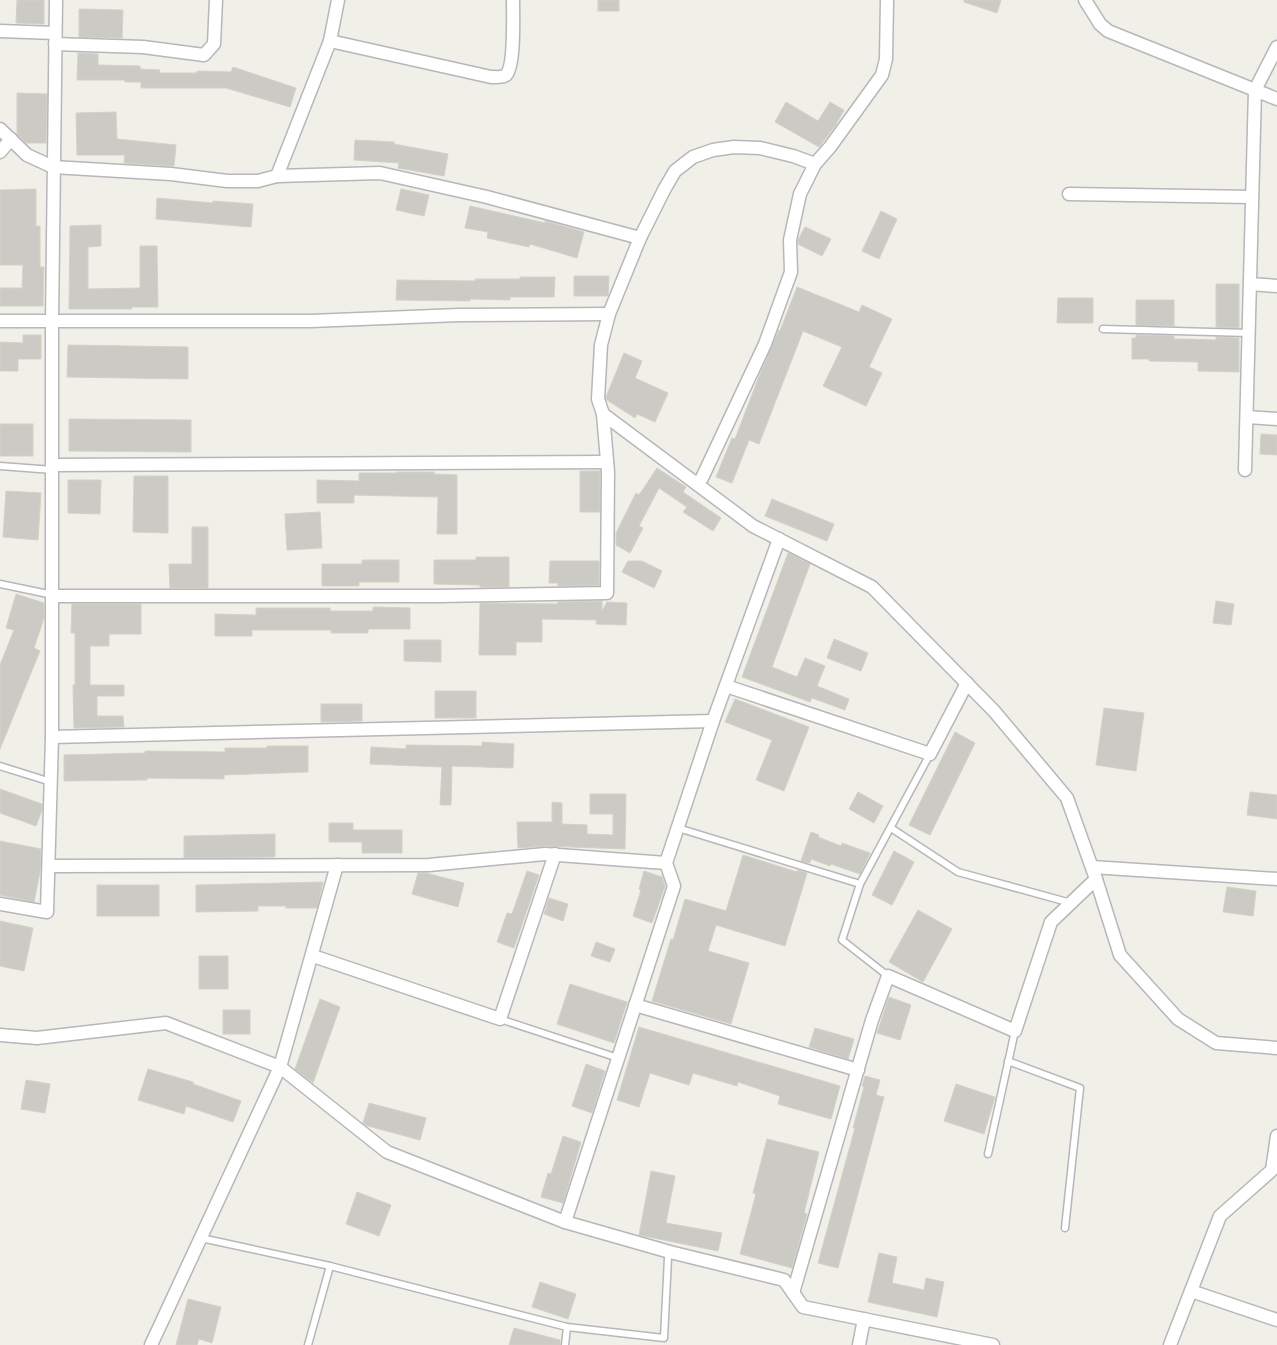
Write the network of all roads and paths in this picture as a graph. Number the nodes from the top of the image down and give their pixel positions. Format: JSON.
{"nodes":[{"id":1,"x":56,"y":0,"type":"edge"},
{"id":2,"x":216,"y":0,"type":"edge"},
{"id":3,"x":338,"y":0,"type":"edge"},
{"id":4,"x":513,"y":0,"type":"edge"},
{"id":5,"x":887,"y":0,"type":"edge"},
{"id":6,"x":1085,"y":0,"type":"edge"},
{"id":7,"x":0,"y":31,"type":"edge"},
{"id":8,"x":55,"y":38,"type":"junction"},
{"id":9,"x":330,"y":41,"type":"junction"},
{"id":10,"x":1277,"y":47,"type":"edge"},
{"id":11,"x":1255,"y":90,"type":"junction"},
{"id":12,"x":1277,"y":99,"type":"edge"},
{"id":13,"x":0,"y":129,"type":"edge"},
{"id":14,"x":10,"y":139,"type":"junction"},
{"id":15,"x":0,"y":152,"type":"edge"},
{"id":16,"x":816,"y":164,"type":"junction"},
{"id":17,"x":53,"y":166,"type":"junction"},
{"id":18,"x":277,"y":176,"type":"junction"},
{"id":19,"x":1069,"y":194,"type":"dead end"},
{"id":20,"x":1252,"y":197,"type":"junction"},
{"id":21,"x":640,"y":238,"type":"junction"},
{"id":22,"x":1250,"y":284,"type":"junction"},
{"id":23,"x":1277,"y":286,"type":"edge"},
{"id":24,"x":609,"y":314,"type":"junction"},
{"id":25,"x":0,"y":321,"type":"edge"},
{"id":26,"x":52,"y":322,"type":"junction"},
{"id":27,"x":1103,"y":329,"type":"dead end"},
{"id":28,"x":1249,"y":333,"type":"junction"},
{"id":29,"x":603,"y":414,"type":"junction"},
{"id":30,"x":1248,"y":417,"type":"junction"},
{"id":31,"x":1277,"y":419,"type":"edge"},
{"id":32,"x":606,"y":462,"type":"junction"},
{"id":33,"x":0,"y":466,"type":"edge"},
{"id":34,"x":53,"y":467,"type":"junction"},
{"id":35,"x":1245,"y":470,"type":"dead end"},
{"id":36,"x":697,"y":484,"type":"junction"},
{"id":37,"x":779,"y":540,"type":"junction"},
{"id":38,"x":0,"y":584,"type":"edge"},
{"id":39,"x":53,"y":596,"type":"junction"},
{"id":40,"x":967,"y":683,"type":"junction"},
{"id":41,"x":726,"y":686,"type":"junction"},
{"id":42,"x":713,"y":721,"type":"junction"},
{"id":43,"x":52,"y":737,"type":"junction"},
{"id":44,"x":930,"y":754,"type":"junction"},
{"id":45,"x":0,"y":766,"type":"edge"},
{"id":46,"x":51,"y":782,"type":"junction"},
{"id":47,"x":678,"y":828,"type":"junction"},
{"id":48,"x":890,"y":828,"type":"junction"},
{"id":49,"x":555,"y":854,"type":"junction"},
{"id":50,"x":666,"y":863,"type":"junction"},
{"id":51,"x":338,"y":865,"type":"junction"},
{"id":52,"x":50,"y":866,"type":"junction"},
{"id":53,"x":1094,"y":873,"type":"junction"},
{"id":54,"x":1277,"y":880,"type":"edge"},
{"id":55,"x":860,"y":884,"type":"junction"},
{"id":56,"x":1071,"y":903,"type":"junction"},
{"id":57,"x":0,"y":904,"type":"edge"},
{"id":58,"x":313,"y":956,"type":"junction"},
{"id":59,"x":888,"y":976,"type":"junction"},
{"id":60,"x":635,"y":1005,"type":"junction"},
{"id":61,"x":500,"y":1020,"type":"junction"},
{"id":62,"x":1015,"y":1031,"type":"junction"},
{"id":63,"x":0,"y":1035,"type":"edge"},
{"id":64,"x":1277,"y":1048,"type":"edge"},
{"id":65,"x":618,"y":1058,"type":"junction"},
{"id":66,"x":1008,"y":1061,"type":"junction"},
{"id":67,"x":280,"y":1067,"type":"junction"},
{"id":68,"x":858,"y":1070,"type":"junction"},
{"id":69,"x":1277,"y":1136,"type":"edge"},
{"id":70,"x":988,"y":1154,"type":"dead end"},
{"id":71,"x":565,"y":1222,"type":"junction"},
{"id":72,"x":1065,"y":1228,"type":"dead end"},
{"id":73,"x":201,"y":1238,"type":"junction"},
{"id":74,"x":670,"y":1252,"type":"junction"},
{"id":75,"x":330,"y":1266,"type":"junction"},
{"id":76,"x":1191,"y":1291,"type":"junction"},
{"id":77,"x":793,"y":1293,"type":"junction"},
{"id":78,"x":864,"y":1319,"type":"junction"},
{"id":79,"x":1277,"y":1320,"type":"edge"},
{"id":80,"x":566,"y":1327,"type":"junction"},
{"id":81,"x":151,"y":1345,"type":"edge"},
{"id":82,"x":308,"y":1345,"type":"edge"},
{"id":83,"x":565,"y":1345,"type":"edge"},
{"id":84,"x":860,"y":1345,"type":"edge"},
{"id":85,"x":993,"y":1345,"type":"edge"},
{"id":86,"x":1170,"y":1345,"type":"edge"}],
"edges":[{"from":1,"to":8,"type":"street"},
{"from":2,"to":8,"type":"street"},
{"from":3,"to":9,"type":"street"},
{"from":4,"to":9,"type":"street"},
{"from":5,"to":16,"type":"street"},
{"from":6,"to":11,"type":"street"},
{"from":7,"to":8,"type":"street"},
{"from":8,"to":17,"type":"street"},
{"from":9,"to":18,"type":"street"},
{"from":10,"to":11,"type":"street"},
{"from":11,"to":12,"type":"street"},
{"from":11,"to":20,"type":"street"},
{"from":13,"to":14,"type":"street"},
{"from":14,"to":15,"type":"street"},
{"from":14,"to":17,"type":"street"},
{"from":16,"to":21,"type":"street"},
{"from":16,"to":36,"type":"street"},
{"from":17,"to":18,"type":"street"},
{"from":17,"to":26,"type":"street"},
{"from":18,"to":21,"type":"street"},
{"from":19,"to":20,"type":"street"},
{"from":20,"to":22,"type":"street"},
{"from":21,"to":24,"type":"street"},
{"from":22,"to":23,"type":"street"},
{"from":22,"to":28,"type":"street"},
{"from":24,"to":26,"type":"street"},
{"from":24,"to":29,"type":"street"},
{"from":25,"to":26,"type":"street"},
{"from":26,"to":34,"type":"street"},
{"from":27,"to":28,"type":"lane"},
{"from":28,"to":30,"type":"street"},
{"from":29,"to":32,"type":"street"},
{"from":29,"to":36,"type":"street"},
{"from":30,"to":31,"type":"street"},
{"from":30,"to":35,"type":"street"},
{"from":32,"to":34,"type":"street"},
{"from":32,"to":39,"type":"street"},
{"from":33,"to":34,"type":"lane"},
{"from":34,"to":39,"type":"street"},
{"from":36,"to":37,"type":"street"},
{"from":37,"to":40,"type":"street"},
{"from":37,"to":41,"type":"street"},
{"from":38,"to":39,"type":"lane"},
{"from":39,"to":43,"type":"street"},
{"from":40,"to":44,"type":"street"},
{"from":40,"to":53,"type":"street"},
{"from":41,"to":42,"type":"street"},
{"from":41,"to":44,"type":"street"},
{"from":42,"to":43,"type":"street"},
{"from":42,"to":47,"type":"street"},
{"from":43,"to":46,"type":"street"},
{"from":44,"to":48,"type":"lane"},
{"from":45,"to":46,"type":"lane"},
{"from":46,"to":52,"type":"street"},
{"from":47,"to":50,"type":"street"},
{"from":47,"to":55,"type":"lane"},
{"from":48,"to":55,"type":"lane"},
{"from":48,"to":56,"type":"lane"},
{"from":49,"to":50,"type":"street"},
{"from":49,"to":51,"type":"street"},
{"from":49,"to":61,"type":"street"},
{"from":50,"to":60,"type":"street"},
{"from":51,"to":52,"type":"street"},
{"from":51,"to":58,"type":"street"},
{"from":52,"to":57,"type":"street"},
{"from":53,"to":54,"type":"street"},
{"from":53,"to":56,"type":"street"},
{"from":53,"to":64,"type":"street"},
{"from":55,"to":59,"type":"lane"},
{"from":56,"to":62,"type":"street"},
{"from":58,"to":61,"type":"street"},
{"from":58,"to":67,"type":"street"},
{"from":59,"to":62,"type":"street"},
{"from":59,"to":68,"type":"street"},
{"from":60,"to":65,"type":"street"},
{"from":60,"to":68,"type":"street"},
{"from":61,"to":65,"type":"lane"},
{"from":62,"to":66,"type":"lane"},
{"from":63,"to":67,"type":"street"},
{"from":65,"to":71,"type":"street"},
{"from":66,"to":70,"type":"lane"},
{"from":66,"to":72,"type":"lane"},
{"from":67,"to":71,"type":"street"},
{"from":67,"to":73,"type":"street"},
{"from":68,"to":77,"type":"street"},
{"from":69,"to":76,"type":"street"},
{"from":71,"to":74,"type":"street"},
{"from":73,"to":75,"type":"lane"},
{"from":73,"to":81,"type":"street"},
{"from":74,"to":77,"type":"street"},
{"from":74,"to":80,"type":"lane"},
{"from":75,"to":80,"type":"lane"},
{"from":75,"to":82,"type":"lane"},
{"from":76,"to":79,"type":"street"},
{"from":76,"to":86,"type":"street"},
{"from":77,"to":78,"type":"street"},
{"from":78,"to":84,"type":"street"},
{"from":78,"to":85,"type":"street"},
{"from":80,"to":83,"type":"lane"}]}
